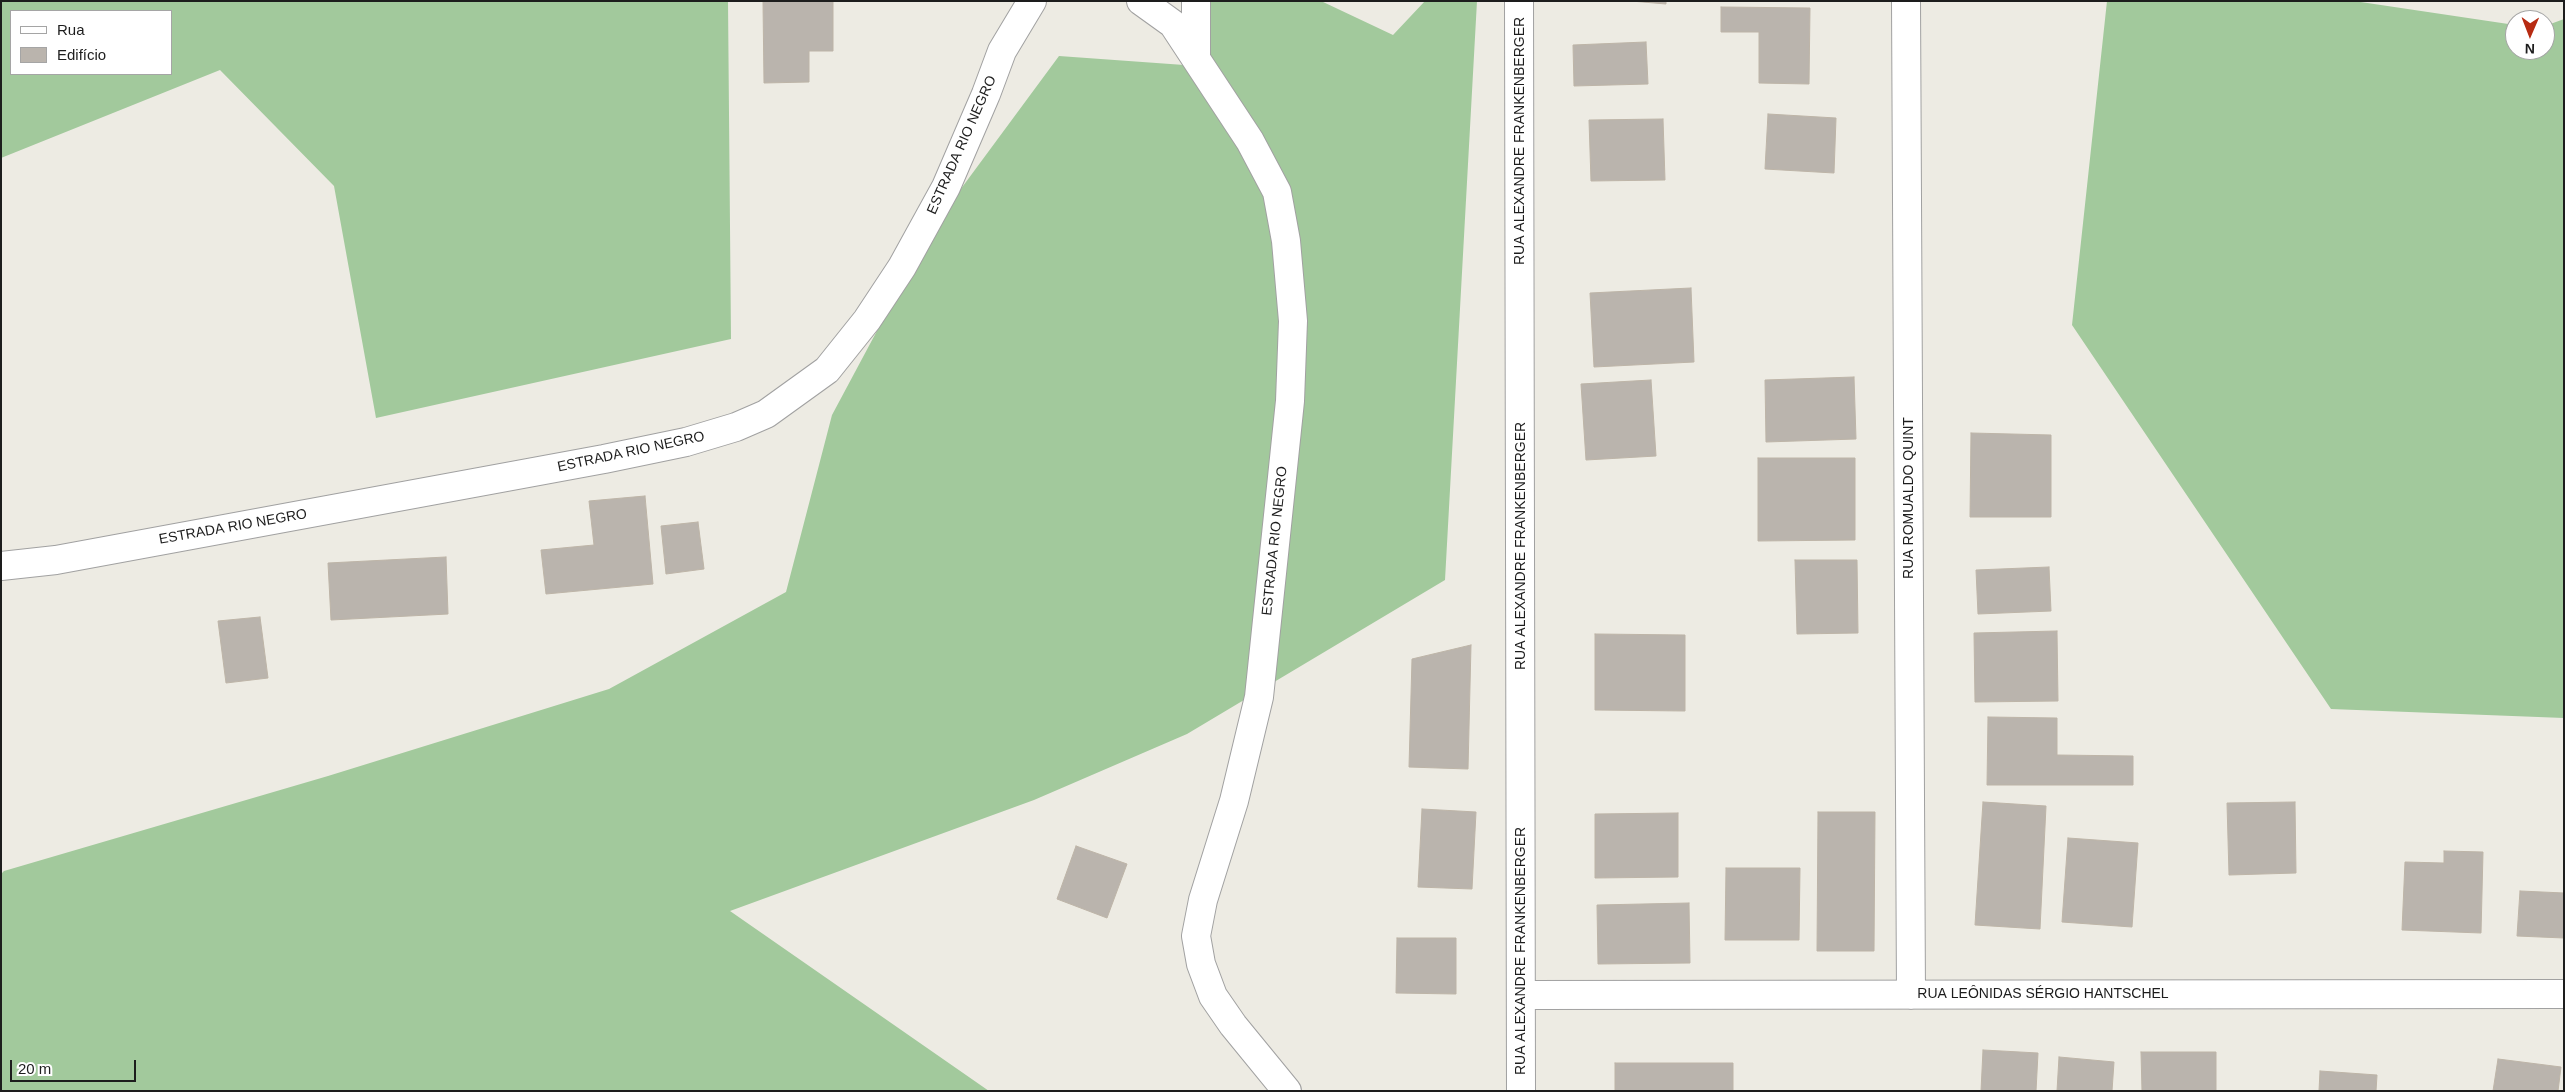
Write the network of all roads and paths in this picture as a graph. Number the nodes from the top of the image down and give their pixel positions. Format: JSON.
{"nodes":[{"id":1,"x":1032,"y":1,"type":"edge"},
{"id":2,"x":1141,"y":1,"type":"edge"},
{"id":3,"x":1196,"y":1,"type":"edge"},
{"id":4,"x":1519,"y":1,"type":"edge"},
{"id":5,"x":1906,"y":1,"type":"edge"},
{"id":6,"x":1196,"y":57,"type":"junction"},
{"id":7,"x":1,"y":566,"type":"edge"},
{"id":8,"x":1911,"y":994,"type":"junction"},
{"id":9,"x":2564,"y":994,"type":"edge"},
{"id":10,"x":1522,"y":995,"type":"junction"},
{"id":11,"x":1287,"y":1091,"type":"edge"},
{"id":12,"x":1521,"y":1091,"type":"edge"}],
"edges":[{"from":1,"to":7,"type":"street","name":"ESTRADA RIO NEGRO"},
{"from":2,"to":6,"type":"street","name":"ESTRADA RIO NEGRO"},
{"from":3,"to":6,"type":"street"},
{"from":4,"to":10,"type":"street","name":"RUA ALEXANDRE FRANKENBERGER"},
{"from":5,"to":8,"type":"street","name":"RUA ROMUALDO QUINT"},
{"from":6,"to":11,"type":"street","name":"ESTRADA RIO NEGRO"},
{"from":8,"to":9,"type":"street","name":"RUA LEÔNIDAS SÉRGIO HANTSCHEL"},
{"from":8,"to":10,"type":"street","name":"RUA LEÔNIDAS SÉRGIO HANTSCHEL"},
{"from":10,"to":12,"type":"street","name":"RUA ALEXANDRE FRANKENBERGER"}]}
